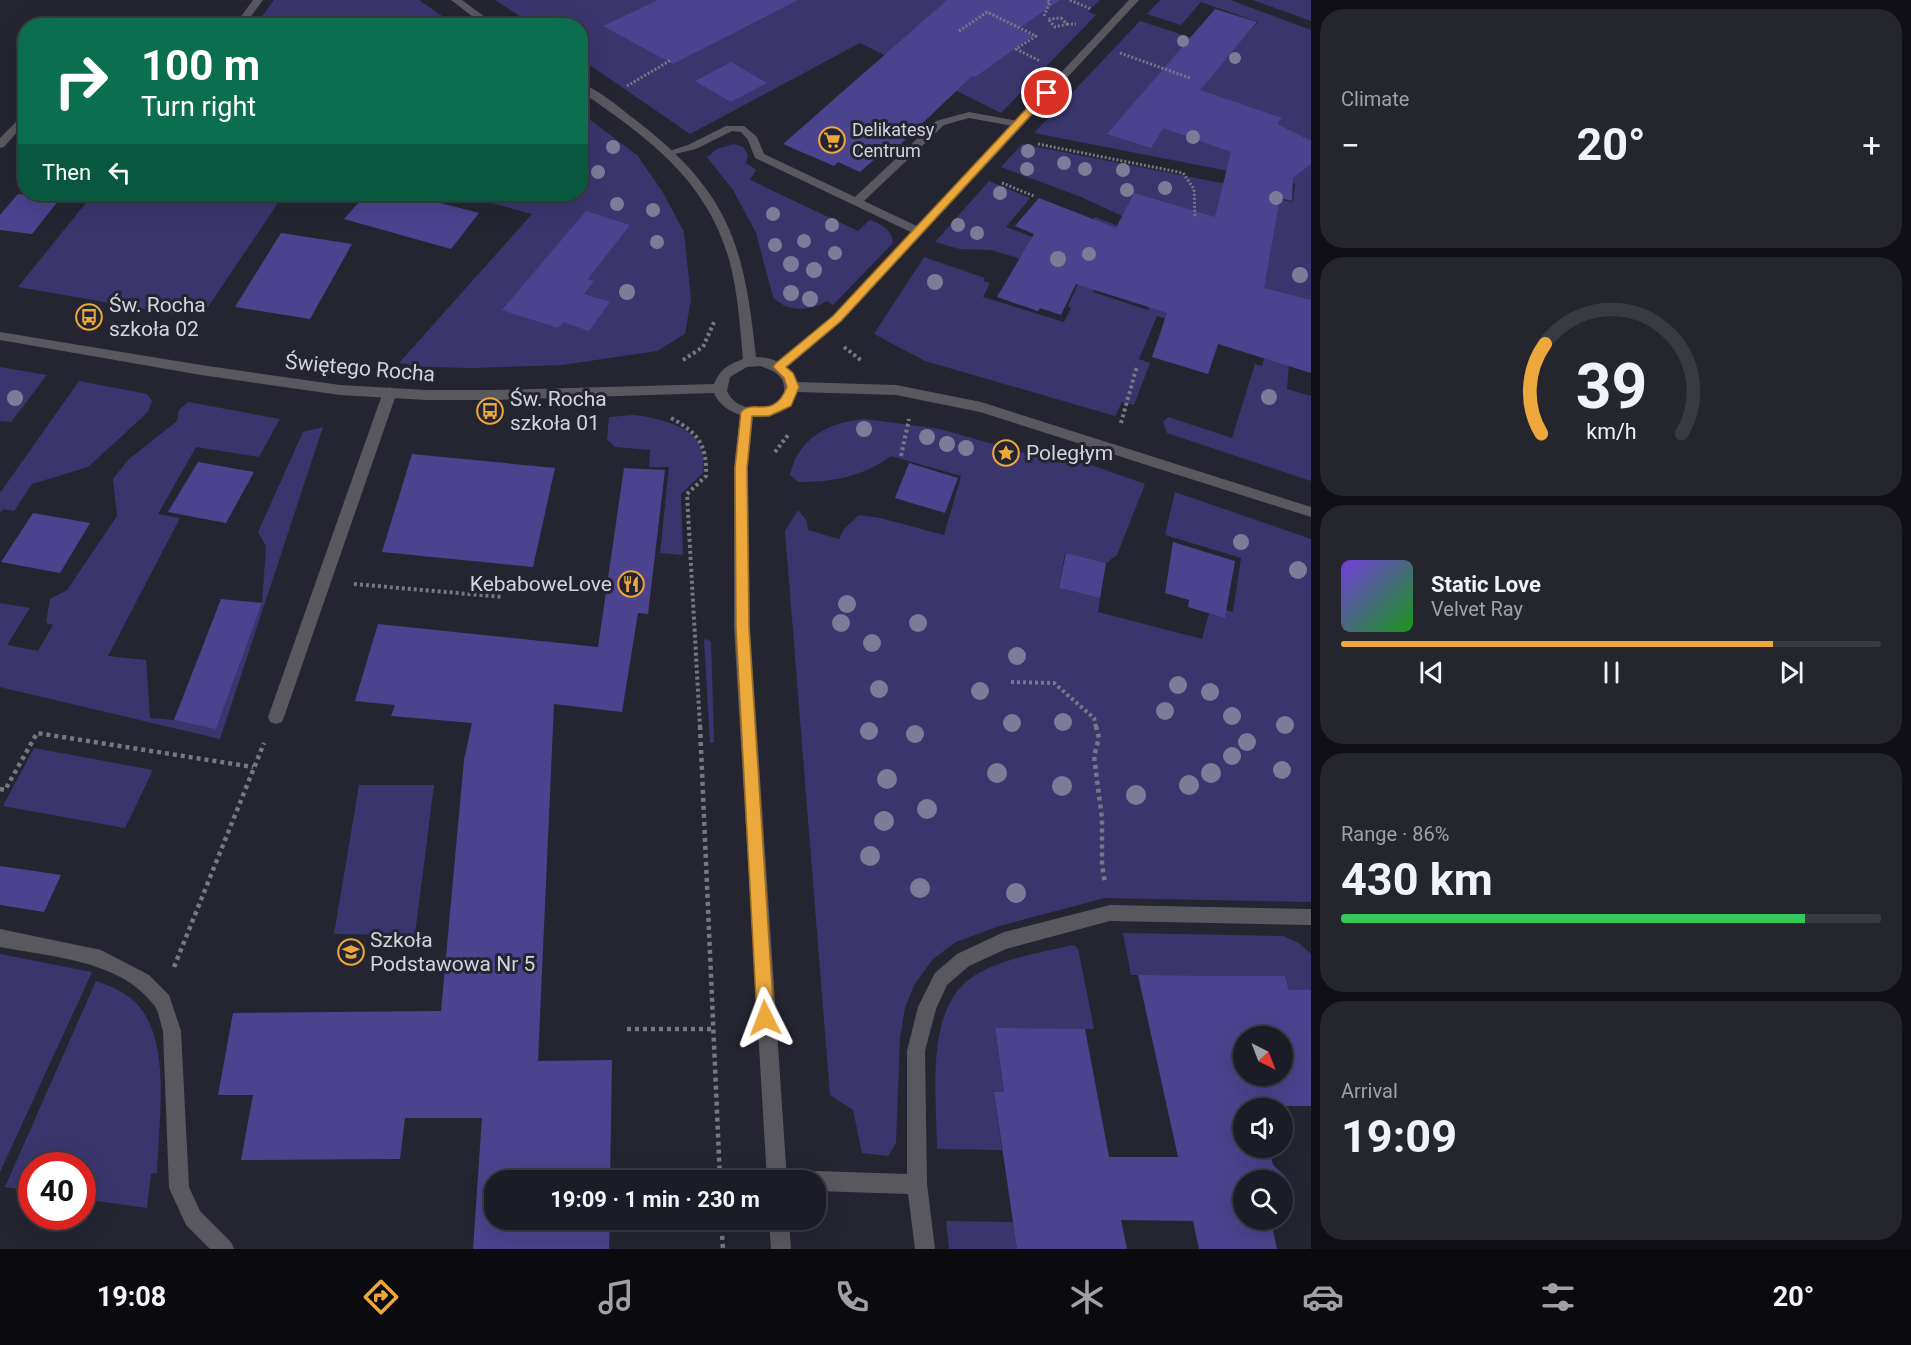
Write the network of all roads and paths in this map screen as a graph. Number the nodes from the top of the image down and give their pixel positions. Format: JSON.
{"nodes":[{"id":1,"x":258,"y":0,"type":"edge"},
{"id":2,"x":456,"y":0,"type":"edge"},
{"id":3,"x":1046,"y":0,"type":"edge"},
{"id":4,"x":1134,"y":0,"type":"edge"},
{"id":5,"x":245,"y":18,"type":"edge"},
{"id":6,"x":481,"y":18,"type":"edge"},
{"id":7,"x":1050,"y":18,"type":"junction"},
{"id":8,"x":1067,"y":24,"type":"junction"},
{"id":9,"x":1106,"y":30,"type":"junction"},
{"id":10,"x":959,"y":31,"type":"dead end"},
{"id":11,"x":1094,"y":43,"type":"junction"},
{"id":12,"x":1016,"y":49,"type":"dead end"},
{"id":13,"x":671,"y":60,"type":"dead end"},
{"id":14,"x":1190,"y":78,"type":"dead end"},
{"id":15,"x":625,"y":87,"type":"dead end"},
{"id":16,"x":588,"y":93,"type":"edge"},
{"id":17,"x":18,"y":124,"type":"edge"},
{"id":18,"x":1018,"y":124,"type":"junction"},
{"id":19,"x":1005,"y":137,"type":"junction"},
{"id":20,"x":0,"y":145,"type":"edge"},
{"id":21,"x":671,"y":152,"type":"junction"},
{"id":22,"x":856,"y":202,"type":"junction"},
{"id":23,"x":1195,"y":218,"type":"dead end"},
{"id":24,"x":917,"y":231,"type":"junction"},
{"id":25,"x":716,"y":311,"type":"dead end"},
{"id":26,"x":0,"y":336,"type":"edge"},
{"id":27,"x":841,"y":340,"type":"dead end"},
{"id":28,"x":750,"y":361,"type":"junction"},
{"id":29,"x":675,"y":362,"type":"dead end"},
{"id":30,"x":872,"y":363,"type":"dead end"},
{"id":31,"x":1137,"y":366,"type":"dead end"},
{"id":32,"x":779,"y":367,"type":"junction"},
{"id":33,"x":793,"y":387,"type":"junction"},
{"id":34,"x":720,"y":388,"type":"junction"},
{"id":35,"x":390,"y":392,"type":"junction"},
{"id":36,"x":747,"y":412,"type":"junction"},
{"id":37,"x":664,"y":417,"type":"dead end"},
{"id":38,"x":908,"y":423,"type":"dead end"},
{"id":39,"x":792,"y":430,"type":"dead end"},
{"id":40,"x":1119,"y":431,"type":"dead end"},
{"id":41,"x":901,"y":456,"type":"dead end"},
{"id":42,"x":773,"y":460,"type":"dead end"},
{"id":43,"x":1311,"y":512,"type":"edge"},
{"id":44,"x":324,"y":582,"type":"junction"},
{"id":45,"x":503,"y":597,"type":"dead end"},
{"id":46,"x":1011,"y":682,"type":"dead end"},
{"id":47,"x":276,"y":717,"type":"joint"},
{"id":48,"x":253,"y":767,"type":"junction"},
{"id":49,"x":0,"y":789,"type":"edge"},
{"id":50,"x":1110,"y":913,"type":"junction"},
{"id":51,"x":1311,"y":917,"type":"edge"},
{"id":52,"x":0,"y":938,"type":"edge"},
{"id":53,"x":172,"y":971,"type":"dead end"},
{"id":54,"x":627,"y":1029,"type":"dead end"},
{"id":55,"x":713,"y":1029,"type":"junction"},
{"id":56,"x":720,"y":1170,"type":"edge"},
{"id":57,"x":776,"y":1170,"type":"edge"},
{"id":58,"x":826,"y":1181,"type":"edge"},
{"id":59,"x":917,"y":1184,"type":"junction"},
{"id":60,"x":722,"y":1230,"type":"edge"},
{"id":61,"x":780,"y":1230,"type":"edge"},
{"id":62,"x":224,"y":1249,"type":"edge"},
{"id":63,"x":723,"y":1249,"type":"edge"},
{"id":64,"x":781,"y":1249,"type":"edge"},
{"id":65,"x":925,"y":1249,"type":"edge"}],
"edges":[{"from":1,"to":5,"type":"street"},
{"from":2,"to":6,"type":"street"},
{"from":3,"to":7,"type":"path"},
{"from":4,"to":9,"type":"street"},
{"from":7,"to":8,"type":"path"},
{"from":7,"to":8,"type":"path"},
{"from":8,"to":9,"type":"path"},
{"from":9,"to":11,"type":"street"},
{"from":10,"to":12,"type":"path"},
{"from":11,"to":14,"type":"path"},
{"from":11,"to":18,"type":"street"},
{"from":13,"to":15,"type":"path"},
{"from":16,"to":21,"type":"street"},
{"from":17,"to":20,"type":"street"},
{"from":18,"to":19,"type":"street"},
{"from":18,"to":22,"type":"street"},
{"from":19,"to":23,"type":"path"},
{"from":19,"to":24,"type":"street"},
{"from":21,"to":22,"type":"street"},
{"from":21,"to":28,"type":"street"},
{"from":22,"to":24,"type":"street"},
{"from":24,"to":32,"type":"street"},
{"from":25,"to":29,"type":"path"},
{"from":26,"to":35,"type":"street","name":"Świętego Rocha"},
{"from":27,"to":30,"type":"path"},
{"from":28,"to":32,"type":"street"},
{"from":28,"to":34,"type":"street"},
{"from":31,"to":40,"type":"path"},
{"from":32,"to":33,"type":"street"},
{"from":33,"to":36,"type":"street"},
{"from":33,"to":43,"type":"street"},
{"from":34,"to":35,"type":"street","name":"Świętego Rocha"},
{"from":34,"to":36,"type":"street"},
{"from":35,"to":44,"type":"street"},
{"from":36,"to":57,"type":"street"},
{"from":37,"to":55,"type":"path"},
{"from":38,"to":41,"type":"path"},
{"from":39,"to":42,"type":"path"},
{"from":44,"to":45,"type":"path"},
{"from":44,"to":47,"type":"street"},
{"from":46,"to":50,"type":"path"},
{"from":47,"to":48,"type":"path"},
{"from":48,"to":49,"type":"path"},
{"from":48,"to":53,"type":"path"},
{"from":50,"to":51,"type":"street"},
{"from":50,"to":59,"type":"street"},
{"from":52,"to":62,"type":"street"},
{"from":54,"to":55,"type":"path"},
{"from":55,"to":56,"type":"path"},
{"from":58,"to":59,"type":"street"},
{"from":59,"to":65,"type":"street"},
{"from":60,"to":63,"type":"path"},
{"from":61,"to":64,"type":"street"}]}
